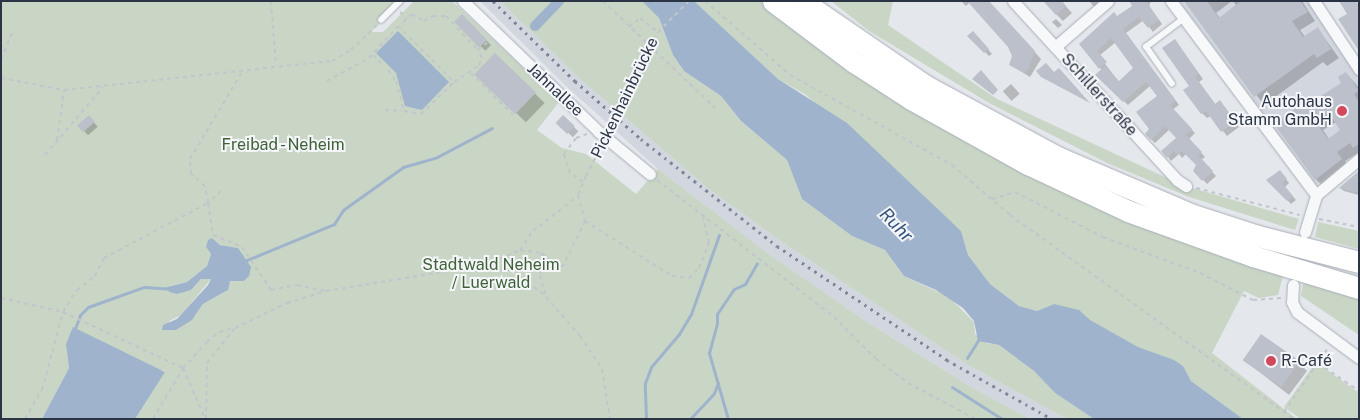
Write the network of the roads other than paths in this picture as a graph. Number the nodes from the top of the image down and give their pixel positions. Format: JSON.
{"nodes":[{"id":1,"x":463,"y":1,"type":"edge"},
{"id":2,"x":773,"y":1,"type":"edge"},
{"id":3,"x":802,"y":1,"type":"edge"},
{"id":4,"x":1013,"y":1,"type":"edge"},
{"id":5,"x":1108,"y":1,"type":"edge"},
{"id":6,"x":1171,"y":1,"type":"edge"},
{"id":7,"x":1314,"y":1,"type":"edge"},
{"id":8,"x":398,"y":4,"type":"edge"},
{"id":9,"x":1183,"y":19,"type":"junction"},
{"id":10,"x":381,"y":20,"type":"road end"},
{"id":11,"x":1056,"y":47,"type":"junction"},
{"id":12,"x":1359,"y":69,"type":"edge"},
{"id":13,"x":1172,"y":84,"type":"dead end"},
{"id":14,"x":1359,"y":159,"type":"edge"},
{"id":15,"x":650,"y":174,"type":"road end"},
{"id":16,"x":1186,"y":186,"type":"road end"},
{"id":17,"x":1316,"y":195,"type":"junction"},
{"id":18,"x":1305,"y":232,"type":"dead end"},
{"id":19,"x":1359,"y":262,"type":"edge"},
{"id":20,"x":1330,"y":278,"type":"junction"},
{"id":21,"x":1359,"y":283,"type":"edge"},
{"id":22,"x":1359,"y":288,"type":"edge"},
{"id":23,"x":1292,"y":290,"type":"road end"},
{"id":24,"x":1359,"y":358,"type":"edge"}],
"edges":[{"from":1,"to":15,"type":"street","name":"Jahnallee"},
{"from":2,"to":20,"type":"highway"},
{"from":3,"to":19,"type":"highway"},
{"from":4,"to":11,"type":"street","name":"Schillerstraße"},
{"from":5,"to":11,"type":"street"},
{"from":6,"to":9,"type":"street"},
{"from":7,"to":12,"type":"street"},
{"from":8,"to":10,"type":"lane"},
{"from":9,"to":13,"type":"lane"},
{"from":9,"to":17,"type":"street"},
{"from":11,"to":16,"type":"street","name":"Schillerstraße"},
{"from":14,"to":17,"type":"street"},
{"from":17,"to":18,"type":"street"},
{"from":20,"to":21,"type":"highway"},
{"from":20,"to":22,"type":"highway"},
{"from":23,"to":24,"type":"street"}]}
